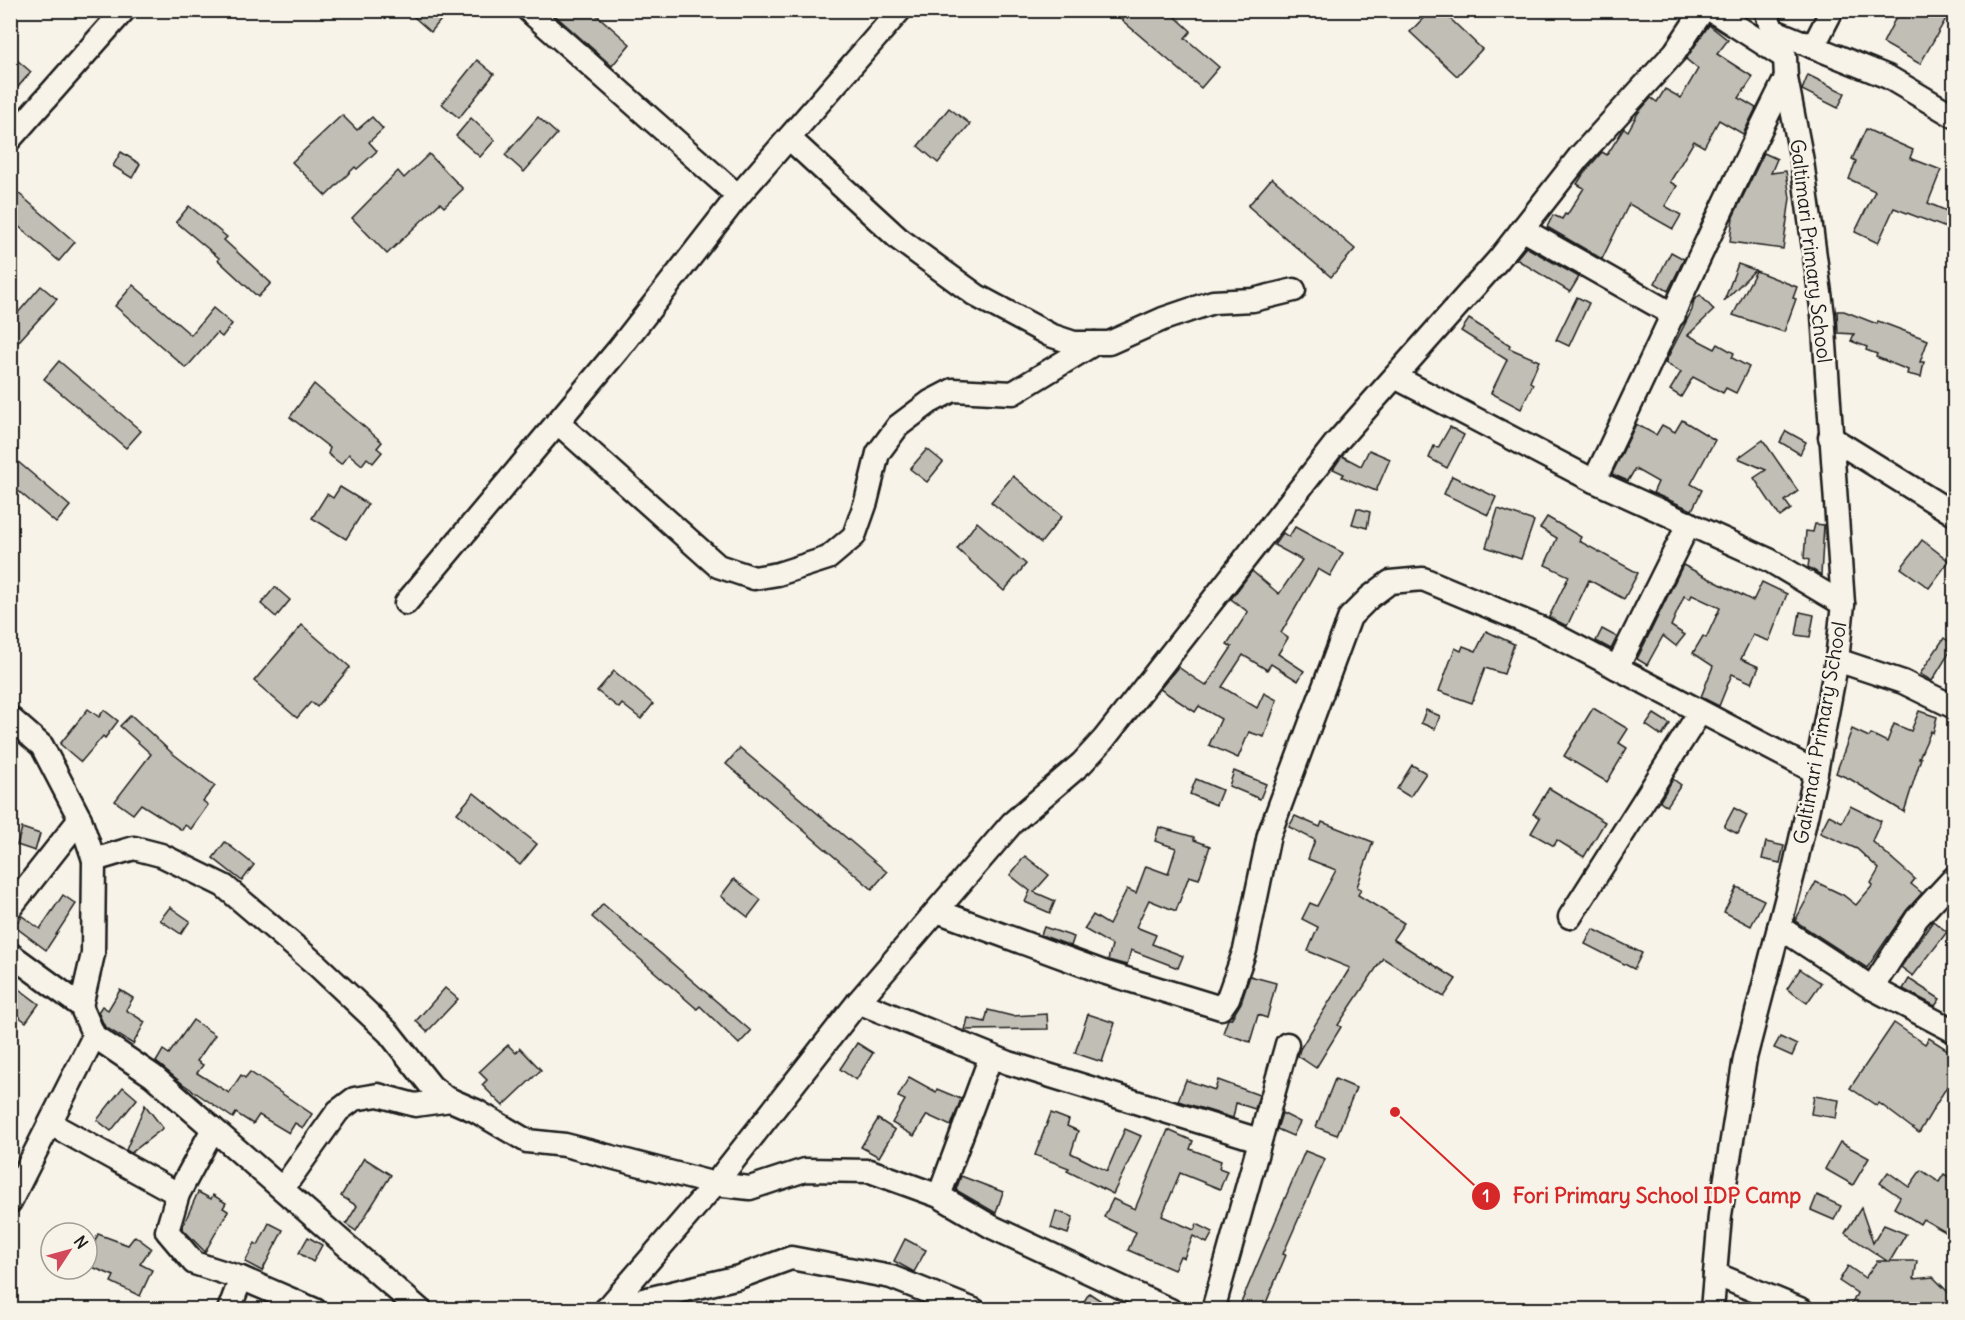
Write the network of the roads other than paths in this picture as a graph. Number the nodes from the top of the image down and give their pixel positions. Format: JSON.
{"nodes":[{"id":1,"x":124,"y":10,"type":"edge"},
{"id":2,"x":528,"y":10,"type":"edge"},
{"id":3,"x":900,"y":10,"type":"edge"},
{"id":4,"x":1703,"y":10,"type":"edge"},
{"id":5,"x":1711,"y":10,"type":"edge"},
{"id":6,"x":1832,"y":10,"type":"edge"},
{"id":7,"x":1769,"y":20,"type":"edge"},
{"id":8,"x":1813,"y":47,"type":"junction"},
{"id":9,"x":1785,"y":68,"type":"junction"},
{"id":10,"x":1954,"y":116,"type":"edge"},
{"id":11,"x":789,"y":138,"type":"junction"},
{"id":12,"x":10,"y":139,"type":"edge"},
{"id":13,"x":738,"y":196,"type":"junction"},
{"id":14,"x":1522,"y":229,"type":"junction"},
{"id":15,"x":1294,"y":290,"type":"dead end"},
{"id":16,"x":1674,"y":315,"type":"junction"},
{"id":17,"x":1095,"y":343,"type":"junction"},
{"id":18,"x":1395,"y":377,"type":"junction"},
{"id":19,"x":557,"y":422,"type":"junction"},
{"id":20,"x":1830,"y":437,"type":"junction"},
{"id":21,"x":1594,"y":481,"type":"junction"},
{"id":22,"x":1954,"y":514,"type":"edge"},
{"id":23,"x":1689,"y":523,"type":"junction"},
{"id":24,"x":406,"y":603,"type":"dead end"},
{"id":25,"x":1844,"y":604,"type":"junction"},
{"id":26,"x":1838,"y":660,"type":"junction"},
{"id":27,"x":1617,"y":668,"type":"junction"},
{"id":28,"x":1954,"y":707,"type":"edge"},
{"id":29,"x":1700,"y":712,"type":"junction"},
{"id":30,"x":10,"y":718,"type":"edge"},
{"id":31,"x":1816,"y":771,"type":"junction"},
{"id":32,"x":80,"y":819,"type":"junction"},
{"id":33,"x":94,"y":860,"type":"junction"},
{"id":34,"x":1954,"y":878,"type":"edge"},
{"id":35,"x":10,"y":908,"type":"edge"},
{"id":36,"x":937,"y":910,"type":"junction"},
{"id":37,"x":1570,"y":917,"type":"dead end"},
{"id":38,"x":1779,"y":927,"type":"junction"},
{"id":39,"x":10,"y":954,"type":"edge"},
{"id":40,"x":1872,"y":988,"type":"junction"},
{"id":41,"x":858,"y":1002,"type":"junction"},
{"id":42,"x":81,"y":1006,"type":"junction"},
{"id":43,"x":1954,"y":1031,"type":"edge"},
{"id":44,"x":94,"y":1036,"type":"junction"},
{"id":45,"x":1287,"y":1044,"type":"dead end"},
{"id":46,"x":991,"y":1056,"type":"junction"},
{"id":47,"x":451,"y":1100,"type":"junction"},
{"id":48,"x":51,"y":1124,"type":"junction"},
{"id":49,"x":213,"y":1129,"type":"junction"},
{"id":50,"x":1259,"y":1140,"type":"junction"},
{"id":51,"x":715,"y":1184,"type":"junction"},
{"id":52,"x":283,"y":1188,"type":"junction"},
{"id":53,"x":178,"y":1194,"type":"junction"},
{"id":54,"x":939,"y":1196,"type":"junction"},
{"id":55,"x":10,"y":1202,"type":"edge"},
{"id":56,"x":1715,"y":1274,"type":"junction"},
{"id":57,"x":241,"y":1278,"type":"junction"},
{"id":58,"x":606,"y":1309,"type":"edge"},
{"id":59,"x":229,"y":1310,"type":"edge"},
{"id":60,"x":315,"y":1310,"type":"edge"},
{"id":61,"x":420,"y":1310,"type":"edge"},
{"id":62,"x":974,"y":1310,"type":"edge"},
{"id":63,"x":1170,"y":1310,"type":"edge"},
{"id":64,"x":1213,"y":1310,"type":"edge"},
{"id":65,"x":1712,"y":1310,"type":"edge"},
{"id":66,"x":1802,"y":1310,"type":"edge"}],
"edges":[{"from":1,"to":12,"type":"street"},
{"from":2,"to":13,"type":"street"},
{"from":3,"to":11,"type":"street"},
{"from":4,"to":14,"type":"street"},
{"from":5,"to":9,"type":"street"},
{"from":6,"to":8,"type":"street"},
{"from":7,"to":8,"type":"street"},
{"from":7,"to":9,"type":"street","name":"Galtimari Primary School"},
{"from":8,"to":10,"type":"street"},
{"from":9,"to":16,"type":"street"},
{"from":9,"to":20,"type":"street","name":"Galtimari Primary School"},
{"from":11,"to":13,"type":"street"},
{"from":11,"to":17,"type":"street"},
{"from":13,"to":19,"type":"street"},
{"from":14,"to":16,"type":"street"},
{"from":14,"to":18,"type":"street"},
{"from":15,"to":17,"type":"street"},
{"from":16,"to":21,"type":"street"},
{"from":17,"to":19,"type":"street"},
{"from":18,"to":21,"type":"street"},
{"from":18,"to":36,"type":"street"},
{"from":19,"to":24,"type":"street"},
{"from":20,"to":22,"type":"street"},
{"from":20,"to":25,"type":"street","name":"Galtimari Primary School"},
{"from":21,"to":23,"type":"street"},
{"from":23,"to":25,"type":"street"},
{"from":23,"to":27,"type":"street"},
{"from":25,"to":26,"type":"street","name":"Galtimari Primary School"},
{"from":26,"to":28,"type":"street"},
{"from":26,"to":31,"type":"street","name":"Galtimari Primary School"},
{"from":27,"to":29,"type":"street"},
{"from":27,"to":36,"type":"street"},
{"from":29,"to":31,"type":"street"},
{"from":29,"to":37,"type":"street"},
{"from":30,"to":32,"type":"street"},
{"from":31,"to":38,"type":"street","name":"Galtimari Primary School"},
{"from":32,"to":33,"type":"street"},
{"from":32,"to":35,"type":"street"},
{"from":33,"to":42,"type":"street"},
{"from":33,"to":47,"type":"street"},
{"from":34,"to":40,"type":"street"},
{"from":36,"to":41,"type":"street"},
{"from":38,"to":40,"type":"street"},
{"from":38,"to":56,"type":"street","name":"Galtimari Primary School"},
{"from":39,"to":42,"type":"street"},
{"from":40,"to":43,"type":"street"},
{"from":41,"to":46,"type":"street"},
{"from":41,"to":51,"type":"street"},
{"from":42,"to":44,"type":"street"},
{"from":44,"to":48,"type":"street"},
{"from":44,"to":49,"type":"street"},
{"from":45,"to":50,"type":"street"},
{"from":46,"to":50,"type":"street"},
{"from":46,"to":54,"type":"street"},
{"from":47,"to":51,"type":"street"},
{"from":47,"to":52,"type":"street"},
{"from":48,"to":53,"type":"street"},
{"from":48,"to":55,"type":"street"},
{"from":49,"to":52,"type":"street"},
{"from":49,"to":53,"type":"street"},
{"from":50,"to":64,"type":"street"},
{"from":51,"to":54,"type":"street"},
{"from":51,"to":58,"type":"street"},
{"from":52,"to":61,"type":"street"},
{"from":53,"to":57,"type":"street"},
{"from":54,"to":63,"type":"street"},
{"from":56,"to":65,"type":"street","name":"Galtimari Primary School"},
{"from":56,"to":66,"type":"street"},
{"from":57,"to":59,"type":"street"},
{"from":57,"to":60,"type":"street"},
{"from":58,"to":62,"type":"street"}]}
